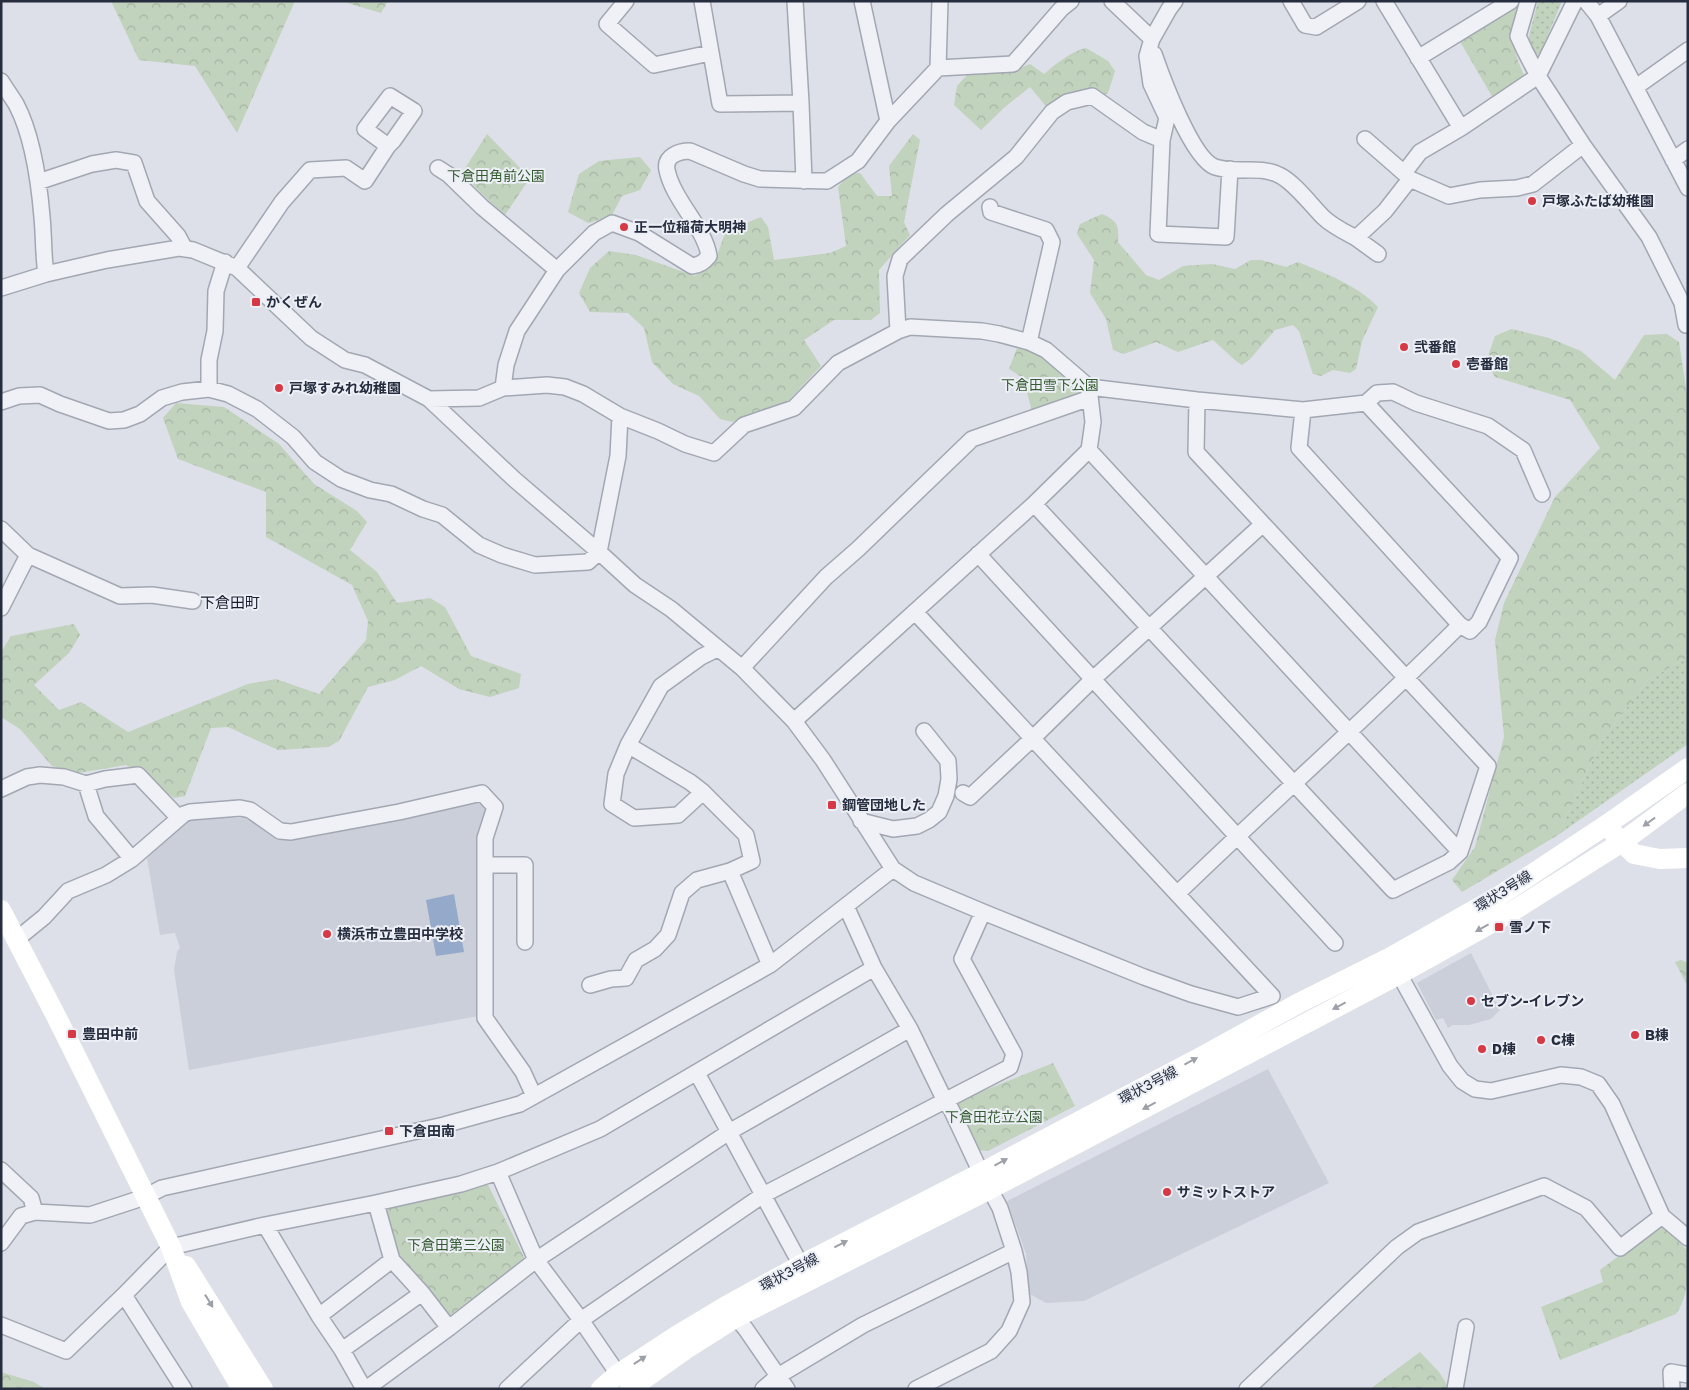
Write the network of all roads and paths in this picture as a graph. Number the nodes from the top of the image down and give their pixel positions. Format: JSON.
{"nodes":[{"id":1,"x":626,"y":1,"type":"edge"},
{"id":2,"x":702,"y":1,"type":"edge"},
{"id":3,"x":795,"y":1,"type":"edge"},
{"id":4,"x":862,"y":1,"type":"edge"},
{"id":5,"x":940,"y":1,"type":"edge"},
{"id":6,"x":1071,"y":1,"type":"edge"},
{"id":7,"x":1112,"y":1,"type":"edge"},
{"id":8,"x":1175,"y":1,"type":"edge"},
{"id":9,"x":1291,"y":1,"type":"edge"},
{"id":10,"x":1358,"y":1,"type":"edge"},
{"id":11,"x":1384,"y":1,"type":"edge"},
{"id":12,"x":1511,"y":1,"type":"edge"},
{"id":13,"x":1528,"y":1,"type":"edge"},
{"id":14,"x":1575,"y":1,"type":"edge"},
{"id":15,"x":1586,"y":1,"type":"edge"},
{"id":16,"x":1619,"y":1,"type":"edge"},
{"id":17,"x":1598,"y":16,"type":"junction"},
{"id":18,"x":1151,"y":42,"type":"junction"},
{"id":19,"x":1688,"y":50,"type":"edge"},
{"id":20,"x":710,"y":53,"type":"junction"},
{"id":21,"x":1418,"y":58,"type":"junction"},
{"id":22,"x":938,"y":68,"type":"junction"},
{"id":23,"x":1538,"y":76,"type":"junction"},
{"id":24,"x":1,"y":81,"type":"edge"},
{"id":25,"x":1636,"y":87,"type":"junction"},
{"id":26,"x":801,"y":103,"type":"junction"},
{"id":27,"x":888,"y":121,"type":"junction"},
{"id":28,"x":1461,"y":128,"type":"junction"},
{"id":29,"x":1365,"y":139,"type":"dead end"},
{"id":30,"x":1162,"y":140,"type":"junction"},
{"id":31,"x":1582,"y":145,"type":"junction"},
{"id":32,"x":388,"y":146,"type":"dead end"},
{"id":33,"x":1688,"y":149,"type":"edge"},
{"id":34,"x":1673,"y":160,"type":"junction"},
{"id":35,"x":438,"y":168,"type":"dead end"},
{"id":36,"x":1230,"y":169,"type":"junction"},
{"id":37,"x":1407,"y":176,"type":"junction"},
{"id":38,"x":804,"y":181,"type":"junction"},
{"id":39,"x":38,"y":182,"type":"junction"},
{"id":40,"x":1688,"y":188,"type":"edge"},
{"id":41,"x":990,"y":207,"type":"dead end"},
{"id":42,"x":1356,"y":238,"type":"junction"},
{"id":43,"x":185,"y":249,"type":"junction"},
{"id":44,"x":1378,"y":254,"type":"dead end"},
{"id":45,"x":231,"y":265,"type":"junction"},
{"id":46,"x":557,"y":270,"type":"junction"},
{"id":47,"x":46,"y":274,"type":"junction"},
{"id":48,"x":1,"y":288,"type":"edge"},
{"id":49,"x":1686,"y":325,"type":"dead end"},
{"id":50,"x":898,"y":331,"type":"junction"},
{"id":51,"x":1029,"y":342,"type":"junction"},
{"id":52,"x":503,"y":388,"type":"junction"},
{"id":53,"x":209,"y":389,"type":"junction"},
{"id":54,"x":1089,"y":393,"type":"junction"},
{"id":55,"x":429,"y":399,"type":"junction"},
{"id":56,"x":1197,"y":400,"type":"junction"},
{"id":57,"x":1,"y":402,"type":"edge"},
{"id":58,"x":1366,"y":403,"type":"junction"},
{"id":59,"x":1303,"y":410,"type":"junction"},
{"id":60,"x":620,"y":416,"type":"junction"},
{"id":61,"x":1089,"y":450,"type":"junction"},
{"id":62,"x":1542,"y":494,"type":"dead end"},
{"id":63,"x":1034,"y":504,"type":"junction"},
{"id":64,"x":1262,"y":524,"type":"junction"},
{"id":65,"x":1,"y":529,"type":"edge"},
{"id":66,"x":599,"y":552,"type":"junction"},
{"id":67,"x":978,"y":554,"type":"junction"},
{"id":68,"x":28,"y":555,"type":"junction"},
{"id":69,"x":1205,"y":576,"type":"junction"},
{"id":70,"x":193,"y":601,"type":"dead end"},
{"id":71,"x":1,"y":608,"type":"edge"},
{"id":72,"x":916,"y":612,"type":"junction"},
{"id":73,"x":1460,"y":624,"type":"junction"},
{"id":74,"x":1148,"y":628,"type":"junction"},
{"id":75,"x":717,"y":649,"type":"junction"},
{"id":76,"x":742,"y":668,"type":"junction"},
{"id":77,"x":1093,"y":679,"type":"junction"},
{"id":78,"x":1406,"y":679,"type":"junction"},
{"id":79,"x":794,"y":721,"type":"junction"},
{"id":80,"x":924,"y":731,"type":"dead end"},
{"id":81,"x":1350,"y":732,"type":"junction"},
{"id":82,"x":1033,"y":738,"type":"junction"},
{"id":83,"x":628,"y":746,"type":"junction"},
{"id":84,"x":1688,"y":768,"type":"edge"},
{"id":85,"x":86,"y":784,"type":"junction"},
{"id":86,"x":1294,"y":784,"type":"junction"},
{"id":87,"x":1,"y":789,"type":"edge"},
{"id":88,"x":703,"y":792,"type":"junction"},
{"id":89,"x":963,"y":793,"type":"dead end"},
{"id":90,"x":1688,"y":794,"type":"edge"},
{"id":91,"x":178,"y":817,"type":"junction"},
{"id":92,"x":861,"y":821,"type":"junction"},
{"id":93,"x":1606,"y":826,"type":"junction"},
{"id":94,"x":1237,"y":836,"type":"junction"},
{"id":95,"x":1622,"y":842,"type":"junction"},
{"id":96,"x":1460,"y":852,"type":"junction"},
{"id":97,"x":1688,"y":858,"type":"edge"},
{"id":98,"x":132,"y":859,"type":"junction"},
{"id":99,"x":485,"y":865,"type":"junction"},
{"id":100,"x":893,"y":869,"type":"junction"},
{"id":101,"x":730,"y":871,"type":"junction"},
{"id":102,"x":1178,"y":894,"type":"junction"},
{"id":103,"x":846,"y":906,"type":"junction"},
{"id":104,"x":1,"y":910,"type":"edge"},
{"id":105,"x":983,"y":912,"type":"junction"},
{"id":106,"x":10,"y":937,"type":"edge"},
{"id":107,"x":524,"y":942,"type":"dead end"},
{"id":108,"x":1335,"y":943,"type":"dead end"},
{"id":109,"x":770,"y":965,"type":"junction"},
{"id":110,"x":1394,"y":966,"type":"junction"},
{"id":111,"x":874,"y":968,"type":"junction"},
{"id":112,"x":590,"y":986,"type":"dead end"},
{"id":113,"x":910,"y":1030,"type":"junction"},
{"id":114,"x":697,"y":1073,"type":"junction"},
{"id":115,"x":534,"y":1096,"type":"junction"},
{"id":116,"x":944,"y":1101,"type":"junction"},
{"id":117,"x":729,"y":1132,"type":"junction"},
{"id":118,"x":1,"y":1170,"type":"edge"},
{"id":119,"x":498,"y":1172,"type":"junction"},
{"id":120,"x":985,"y":1181,"type":"junction"},
{"id":121,"x":763,"y":1195,"type":"junction"},
{"id":122,"x":145,"y":1197,"type":"junction"},
{"id":123,"x":376,"y":1203,"type":"junction"},
{"id":124,"x":35,"y":1212,"type":"junction"},
{"id":125,"x":1662,"y":1216,"type":"junction"},
{"id":126,"x":265,"y":1225,"type":"junction"},
{"id":127,"x":1688,"y":1238,"type":"edge"},
{"id":128,"x":1,"y":1243,"type":"edge"},
{"id":129,"x":171,"y":1247,"type":"junction"},
{"id":130,"x":1014,"y":1251,"type":"junction"},
{"id":131,"x":392,"y":1260,"type":"junction"},
{"id":132,"x":536,"y":1260,"type":"junction"},
{"id":133,"x":801,"y":1265,"type":"junction"},
{"id":134,"x":422,"y":1293,"type":"junction"},
{"id":135,"x":124,"y":1295,"type":"junction"},
{"id":136,"x":730,"y":1312,"type":"junction"},
{"id":137,"x":319,"y":1316,"type":"junction"},
{"id":138,"x":581,"y":1320,"type":"junction"},
{"id":139,"x":1,"y":1326,"type":"edge"},
{"id":140,"x":1466,"y":1327,"type":"dead end"},
{"id":141,"x":449,"y":1328,"type":"junction"},
{"id":142,"x":342,"y":1350,"type":"junction"},
{"id":143,"x":1688,"y":1375,"type":"edge"},
{"id":144,"x":624,"y":1382,"type":"edge"},
{"id":145,"x":782,"y":1383,"type":"edge"},
{"id":146,"x":184,"y":1389,"type":"edge"},
{"id":147,"x":242,"y":1389,"type":"edge"},
{"id":148,"x":263,"y":1389,"type":"edge"},
{"id":149,"x":365,"y":1389,"type":"edge"},
{"id":150,"x":507,"y":1389,"type":"edge"},
{"id":151,"x":601,"y":1389,"type":"edge"},
{"id":152,"x":763,"y":1389,"type":"edge"},
{"id":153,"x":916,"y":1389,"type":"edge"},
{"id":154,"x":1247,"y":1389,"type":"edge"},
{"id":155,"x":1455,"y":1389,"type":"edge"},
{"id":156,"x":1672,"y":1389,"type":"edge"}],
"edges":[{"from":1,"to":20,"type":"street"},
{"from":2,"to":20,"type":"street"},
{"from":3,"to":26,"type":"street"},
{"from":4,"to":27,"type":"street"},
{"from":5,"to":22,"type":"street"},
{"from":6,"to":22,"type":"street"},
{"from":7,"to":18,"type":"street"},
{"from":8,"to":18,"type":"street"},
{"from":9,"to":10,"type":"street"},
{"from":11,"to":21,"type":"street"},
{"from":12,"to":21,"type":"street"},
{"from":13,"to":23,"type":"street"},
{"from":14,"to":23,"type":"street"},
{"from":15,"to":17,"type":"street"},
{"from":16,"to":17,"type":"street"},
{"from":17,"to":25,"type":"street"},
{"from":18,"to":30,"type":"street"},
{"from":18,"to":36,"type":"street"},
{"from":19,"to":25,"type":"street"},
{"from":20,"to":26,"type":"street"},
{"from":21,"to":28,"type":"street"},
{"from":22,"to":27,"type":"street"},
{"from":23,"to":28,"type":"street"},
{"from":23,"to":31,"type":"street"},
{"from":24,"to":39,"type":"street"},
{"from":25,"to":34,"type":"street"},
{"from":26,"to":38,"type":"street"},
{"from":27,"to":38,"type":"street"},
{"from":28,"to":37,"type":"street"},
{"from":29,"to":37,"type":"street"},
{"from":30,"to":36,"type":"street"},
{"from":30,"to":50,"type":"street"},
{"from":31,"to":37,"type":"street"},
{"from":31,"to":49,"type":"street"},
{"from":32,"to":45,"type":"street"},
{"from":33,"to":34,"type":"street"},
{"from":34,"to":40,"type":"street"},
{"from":35,"to":46,"type":"street"},
{"from":36,"to":42,"type":"street"},
{"from":37,"to":42,"type":"street"},
{"from":38,"to":46,"type":"street"},
{"from":39,"to":43,"type":"street"},
{"from":39,"to":47,"type":"street"},
{"from":41,"to":51,"type":"street"},
{"from":42,"to":44,"type":"street"},
{"from":43,"to":45,"type":"street"},
{"from":43,"to":47,"type":"street"},
{"from":45,"to":53,"type":"street"},
{"from":45,"to":55,"type":"street"},
{"from":46,"to":52,"type":"street"},
{"from":47,"to":48,"type":"street"},
{"from":50,"to":51,"type":"street"},
{"from":50,"to":60,"type":"street"},
{"from":51,"to":54,"type":"street"},
{"from":52,"to":55,"type":"street"},
{"from":52,"to":60,"type":"street"},
{"from":53,"to":57,"type":"street"},
{"from":53,"to":66,"type":"street"},
{"from":54,"to":56,"type":"street"},
{"from":54,"to":61,"type":"street"},
{"from":54,"to":76,"type":"street"},
{"from":55,"to":66,"type":"street"},
{"from":56,"to":59,"type":"street"},
{"from":56,"to":64,"type":"street"},
{"from":58,"to":59,"type":"street"},
{"from":58,"to":62,"type":"street"},
{"from":58,"to":73,"type":"street"},
{"from":59,"to":73,"type":"street"},
{"from":60,"to":66,"type":"street"},
{"from":61,"to":63,"type":"street"},
{"from":61,"to":69,"type":"street"},
{"from":63,"to":67,"type":"street"},
{"from":63,"to":74,"type":"street"},
{"from":64,"to":69,"type":"street"},
{"from":64,"to":78,"type":"street"},
{"from":65,"to":68,"type":"street"},
{"from":66,"to":75,"type":"street"},
{"from":67,"to":72,"type":"street"},
{"from":67,"to":77,"type":"street"},
{"from":68,"to":70,"type":"street"},
{"from":68,"to":71,"type":"street"},
{"from":69,"to":74,"type":"street"},
{"from":69,"to":81,"type":"street"},
{"from":72,"to":79,"type":"street"},
{"from":72,"to":82,"type":"street"},
{"from":73,"to":78,"type":"street"},
{"from":74,"to":77,"type":"street"},
{"from":74,"to":86,"type":"street"},
{"from":75,"to":76,"type":"street"},
{"from":75,"to":83,"type":"street"},
{"from":76,"to":79,"type":"street"},
{"from":77,"to":82,"type":"street"},
{"from":77,"to":94,"type":"street"},
{"from":78,"to":81,"type":"street"},
{"from":78,"to":96,"type":"street"},
{"from":79,"to":92,"type":"street"},
{"from":80,"to":92,"type":"street"},
{"from":81,"to":86,"type":"street"},
{"from":81,"to":96,"type":"street"},
{"from":82,"to":89,"type":"street"},
{"from":82,"to":102,"type":"street"},
{"from":83,"to":88,"type":"street"},
{"from":83,"to":88,"type":"street"},
{"from":84,"to":93,"type":"street","name":"環状3号線"},
{"from":85,"to":87,"type":"street"},
{"from":85,"to":91,"type":"street"},
{"from":85,"to":98,"type":"street"},
{"from":86,"to":94,"type":"street"},
{"from":86,"to":96,"type":"street"},
{"from":88,"to":101,"type":"street"},
{"from":90,"to":95,"type":"street","name":"環状3号線","one_way":true},
{"from":91,"to":98,"type":"street"},
{"from":91,"to":99,"type":"street"},
{"from":92,"to":100,"type":"street"},
{"from":93,"to":95,"type":"street"},
{"from":93,"to":110,"type":"street","name":"環状3号線"},
{"from":94,"to":102,"type":"street"},
{"from":94,"to":108,"type":"street"},
{"from":95,"to":97,"type":"street"},
{"from":95,"to":110,"type":"street","name":"環状3号線","one_way":true},
{"from":98,"to":106,"type":"street"},
{"from":99,"to":107,"type":"street"},
{"from":99,"to":115,"type":"street"},
{"from":100,"to":103,"type":"street"},
{"from":100,"to":105,"type":"street"},
{"from":101,"to":109,"type":"street"},
{"from":101,"to":112,"type":"street"},
{"from":102,"to":105,"type":"street"},
{"from":103,"to":109,"type":"street"},
{"from":103,"to":111,"type":"street"},
{"from":104,"to":106,"type":"street"},
{"from":105,"to":116,"type":"street"},
{"from":106,"to":122,"type":"street"},
{"from":109,"to":115,"type":"street"},
{"from":110,"to":120,"type":"street","name":"環状3号線"},
{"from":110,"to":125,"type":"street"},
{"from":111,"to":113,"type":"street"},
{"from":111,"to":114,"type":"street"},
{"from":113,"to":116,"type":"street"},
{"from":113,"to":117,"type":"street"},
{"from":114,"to":117,"type":"street"},
{"from":114,"to":119,"type":"street"},
{"from":115,"to":122,"type":"street"},
{"from":116,"to":120,"type":"street"},
{"from":116,"to":121,"type":"street"},
{"from":117,"to":121,"type":"street"},
{"from":117,"to":132,"type":"street"},
{"from":118,"to":124,"type":"street"},
{"from":119,"to":123,"type":"street"},
{"from":119,"to":132,"type":"street"},
{"from":120,"to":130,"type":"street"},
{"from":133,"to":120,"type":"street","name":"環状3号線","one_way":true},
{"from":120,"to":136,"type":"street","name":"環状3号線"},
{"from":121,"to":133,"type":"street"},
{"from":121,"to":138,"type":"street"},
{"from":122,"to":124,"type":"street"},
{"from":122,"to":129,"type":"street"},
{"from":123,"to":126,"type":"street"},
{"from":123,"to":131,"type":"street"},
{"from":124,"to":128,"type":"street"},
{"from":125,"to":127,"type":"street"},
{"from":125,"to":154,"type":"street"},
{"from":126,"to":129,"type":"street"},
{"from":126,"to":137,"type":"street"},
{"from":129,"to":135,"type":"street"},
{"from":129,"to":147,"type":"street"},
{"from":129,"to":148,"type":"street","one_way":true},
{"from":130,"to":145,"type":"street"},
{"from":130,"to":153,"type":"street"},
{"from":131,"to":134,"type":"street"},
{"from":131,"to":137,"type":"street"},
{"from":132,"to":138,"type":"street"},
{"from":132,"to":141,"type":"street"},
{"from":133,"to":136,"type":"street","name":"環状3号線"},
{"from":134,"to":141,"type":"street"},
{"from":134,"to":142,"type":"street"},
{"from":135,"to":139,"type":"street"},
{"from":135,"to":146,"type":"street"},
{"from":136,"to":144,"type":"street","name":"環状3号線"},
{"from":136,"to":145,"type":"street"},
{"from":137,"to":142,"type":"street"},
{"from":138,"to":144,"type":"street"},
{"from":138,"to":150,"type":"street"},
{"from":140,"to":155,"type":"street"},
{"from":141,"to":149,"type":"street"},
{"from":142,"to":149,"type":"street"},
{"from":143,"to":156,"type":"street"},
{"from":144,"to":151,"type":"street","name":"環状3号線"},
{"from":145,"to":152,"type":"street"}]}
